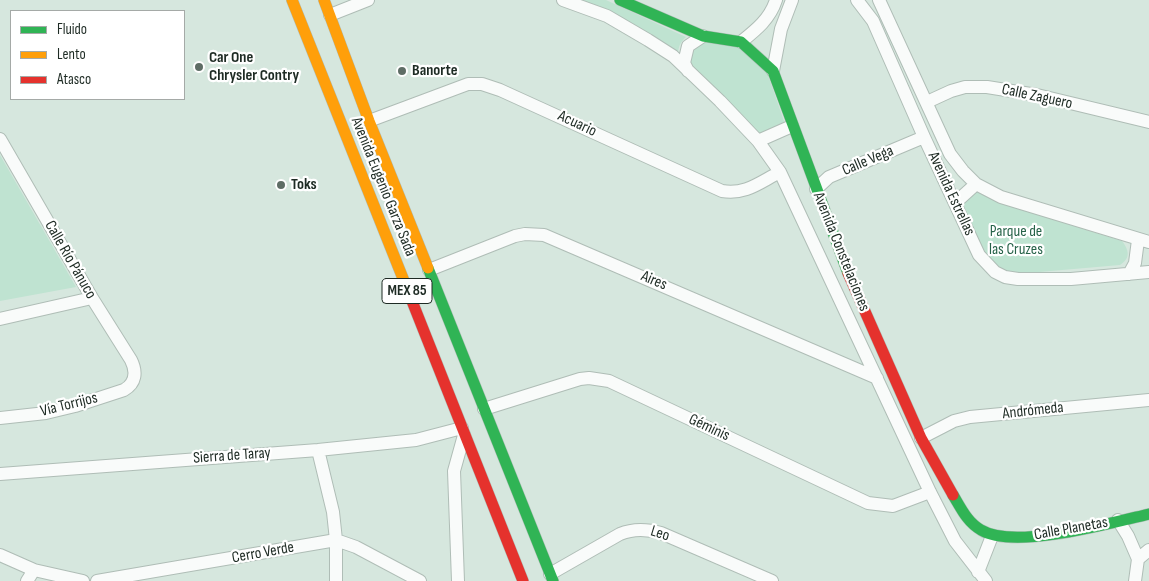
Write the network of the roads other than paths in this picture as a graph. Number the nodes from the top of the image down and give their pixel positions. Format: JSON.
{"nodes":[{"id":1,"x":292,"y":0,"type":"edge"},
{"id":2,"x":324,"y":0,"type":"edge"},
{"id":3,"x":368,"y":0,"type":"edge"},
{"id":4,"x":563,"y":0,"type":"edge"},
{"id":5,"x":620,"y":0,"type":"edge"},
{"id":6,"x":776,"y":0,"type":"edge"},
{"id":7,"x":792,"y":0,"type":"edge"},
{"id":8,"x":857,"y":0,"type":"edge"},
{"id":9,"x":879,"y":0,"type":"edge"},
{"id":10,"x":330,"y":16,"type":"junction"},
{"id":11,"x":703,"y":36,"type":"junction"},
{"id":12,"x":741,"y":42,"type":"junction"},
{"id":13,"x":688,"y":70,"type":"junction"},
{"id":14,"x":773,"y":71,"type":"junction"},
{"id":15,"x":927,"y":102,"type":"junction"},
{"id":16,"x":369,"y":121,"type":"junction"},
{"id":17,"x":1149,"y":122,"type":"edge"},
{"id":18,"x":792,"y":126,"type":"junction"},
{"id":19,"x":924,"y":137,"type":"junction"},
{"id":20,"x":0,"y":139,"type":"edge"},
{"id":21,"x":758,"y":141,"type":"junction"},
{"id":22,"x":780,"y":172,"type":"junction"},
{"id":23,"x":976,"y":184,"type":"junction"},
{"id":24,"x":816,"y":189,"type":"junction"},
{"id":25,"x":955,"y":203,"type":"junction"},
{"id":26,"x":1144,"y":241,"type":"edge"},
{"id":27,"x":428,"y":270,"type":"junction"},
{"id":28,"x":1149,"y":272,"type":"edge"},
{"id":29,"x":1129,"y":274,"type":"junction"},
{"id":30,"x":92,"y":298,"type":"junction"},
{"id":31,"x":0,"y":319,"type":"edge"},
{"id":32,"x":877,"y":378,"type":"junction"},
{"id":33,"x":134,"y":380,"type":"joint"},
{"id":34,"x":1149,"y":400,"type":"edge"},
{"id":35,"x":484,"y":409,"type":"junction"},
{"id":36,"x":0,"y":418,"type":"edge"},
{"id":37,"x":463,"y":430,"type":"junction"},
{"id":38,"x":921,"y":438,"type":"junction"},
{"id":39,"x":318,"y":450,"type":"junction"},
{"id":40,"x":0,"y":474,"type":"edge"},
{"id":41,"x":930,"y":492,"type":"junction"},
{"id":42,"x":1149,"y":514,"type":"edge"},
{"id":43,"x":1118,"y":520,"type":"junction"},
{"id":44,"x":992,"y":536,"type":"junction"},
{"id":45,"x":336,"y":540,"type":"junction"},
{"id":46,"x":1149,"y":550,"type":"edge"},
{"id":47,"x":0,"y":555,"type":"edge"},
{"id":48,"x":1138,"y":559,"type":"junction"},
{"id":49,"x":31,"y":575,"type":"edge"},
{"id":50,"x":982,"y":576,"type":"edge"},
{"id":51,"x":552,"y":578,"type":"edge"},
{"id":52,"x":78,"y":579,"type":"edge"},
{"id":53,"x":97,"y":581,"type":"edge"},
{"id":54,"x":336,"y":581,"type":"edge"},
{"id":55,"x":420,"y":581,"type":"edge"},
{"id":56,"x":458,"y":581,"type":"edge"},
{"id":57,"x":523,"y":581,"type":"edge"},
{"id":58,"x":772,"y":581,"type":"edge"},
{"id":59,"x":1135,"y":581,"type":"edge"}],
"edges":[{"from":1,"to":37,"type":"main road","name":"Avenida Eugenio Garza Sada","number":"MEX 85"},
{"from":2,"to":10,"type":"main road","name":"Avenida Eugenio Garza Sada","number":"MEX 85"},
{"from":3,"to":10,"type":"street"},
{"from":4,"to":13,"type":"street","name":"Avenida Constelaciones"},
{"from":5,"to":11,"type":"main road"},
{"from":6,"to":12,"type":"street"},
{"from":7,"to":14,"type":"street"},
{"from":8,"to":19,"type":"street","name":"Avenida Estrellas"},
{"from":9,"to":15,"type":"street","name":"Avenida Estrellas"},
{"from":10,"to":16,"type":"main road","name":"Avenida Eugenio Garza Sada","number":"MEX 85"},
{"from":11,"to":12,"type":"main road"},
{"from":11,"to":13,"type":"street"},
{"from":12,"to":14,"type":"main road","name":"Avenida Constelaciones"},
{"from":13,"to":21,"type":"street","name":"Avenida Constelaciones"},
{"from":14,"to":18,"type":"main road","name":"Avenida Constelaciones"},
{"from":15,"to":17,"type":"street","name":"Calle Zaguero"},
{"from":15,"to":23,"type":"street","name":"Avenida Estrellas"},
{"from":16,"to":22,"type":"street","name":"Acuario"},
{"from":16,"to":27,"type":"main road","name":"Avenida Eugenio Garza Sada","number":"MEX 85"},
{"from":18,"to":21,"type":"street"},
{"from":18,"to":24,"type":"main road","name":"Avenida Constelaciones"},
{"from":19,"to":24,"type":"street","name":"Calle Vega"},
{"from":19,"to":25,"type":"street","name":"Avenida Estrellas"},
{"from":20,"to":30,"type":"street","name":"Calle Río Pánuco"},
{"from":21,"to":22,"type":"street","name":"Avenida Constelaciones"},
{"from":22,"to":32,"type":"street","name":"Avenida Constelaciones"},
{"from":23,"to":25,"type":"street"},
{"from":23,"to":26,"type":"street","name":"Avenida Estrellas"},
{"from":24,"to":38,"type":"main road","name":"Avenida Constelaciones"},
{"from":25,"to":29,"type":"street","name":"Avenida Estrellas"},
{"from":26,"to":29,"type":"street"},
{"from":27,"to":32,"type":"street","name":"Aires"},
{"from":27,"to":35,"type":"main road","name":"Avenida Eugenio Garza Sada","number":"MEX 85"},
{"from":28,"to":29,"type":"street","name":"Avenida Estrellas"},
{"from":30,"to":31,"type":"street"},
{"from":30,"to":33,"type":"street","name":"Calle Río Pánuco"},
{"from":32,"to":41,"type":"street","name":"Avenida Constelaciones"},
{"from":33,"to":36,"type":"street","name":"Vía Torrijos"},
{"from":34,"to":38,"type":"street","name":"Andrómeda"},
{"from":35,"to":41,"type":"street","name":"Géminis"},
{"from":35,"to":51,"type":"main road","name":"Avenida Eugenio Garza Sada","number":"MEX 85"},
{"from":37,"to":39,"type":"street","name":"Sierra de Taray"},
{"from":37,"to":56,"type":"street"},
{"from":37,"to":57,"type":"main road","name":"Avenida Eugenio Garza Sada","number":"MEX 85"},
{"from":38,"to":44,"type":"main road","name":"Avenida Constelaciones"},
{"from":39,"to":40,"type":"street","name":"Sierra de Taray"},
{"from":39,"to":45,"type":"street"},
{"from":41,"to":50,"type":"street","name":"Avenida Constelaciones"},
{"from":42,"to":43,"type":"main road","name":"Calle Planetas"},
{"from":43,"to":44,"type":"main road","name":"Calle Planetas"},
{"from":43,"to":48,"type":"street"},
{"from":44,"to":50,"type":"street","name":"Avenida Constelaciones"},
{"from":45,"to":53,"type":"street","name":"Cerro Verde"},
{"from":45,"to":54,"type":"street"},
{"from":45,"to":55,"type":"street"},
{"from":46,"to":48,"type":"street"},
{"from":47,"to":49,"type":"street"},
{"from":48,"to":59,"type":"street"},
{"from":49,"to":52,"type":"street"},
{"from":51,"to":58,"type":"street","name":"Leo"}]}
